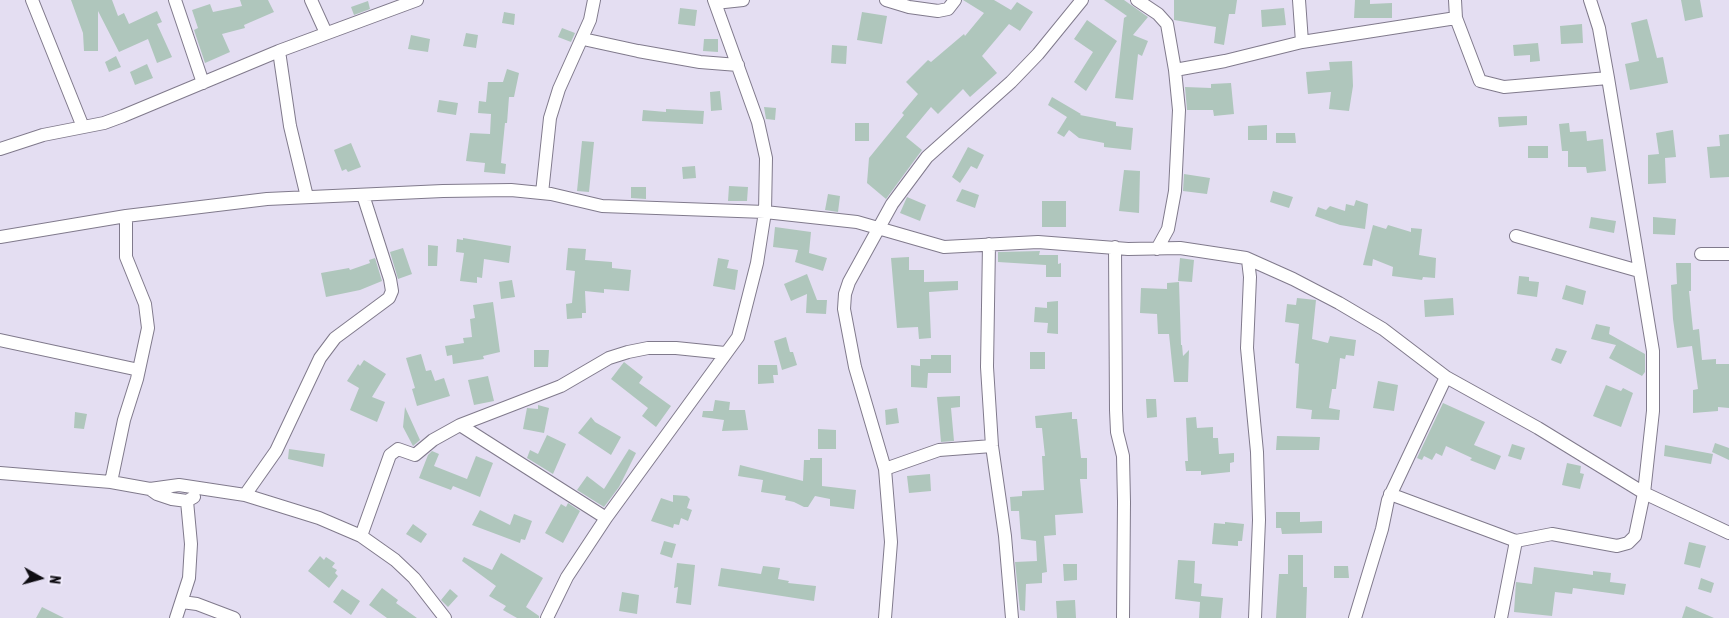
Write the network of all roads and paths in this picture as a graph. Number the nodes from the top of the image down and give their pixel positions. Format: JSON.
{"nodes":[{"id":1,"x":32,"y":0,"type":"edge"},
{"id":2,"x":175,"y":0,"type":"edge"},
{"id":3,"x":311,"y":0,"type":"edge"},
{"id":4,"x":417,"y":0,"type":"edge"},
{"id":5,"x":594,"y":0,"type":"edge"},
{"id":6,"x":743,"y":0,"type":"edge"},
{"id":7,"x":886,"y":0,"type":"edge"},
{"id":8,"x":955,"y":0,"type":"edge"},
{"id":9,"x":1082,"y":0,"type":"edge"},
{"id":10,"x":1137,"y":0,"type":"edge"},
{"id":11,"x":1299,"y":0,"type":"edge"},
{"id":12,"x":1455,"y":0,"type":"edge"},
{"id":13,"x":1590,"y":0,"type":"edge"},
{"id":14,"x":714,"y":2,"type":"edge"},
{"id":15,"x":1456,"y":18,"type":"junction"},
{"id":16,"x":326,"y":33,"type":"junction"},
{"id":17,"x":583,"y":39,"type":"junction"},
{"id":18,"x":1302,"y":42,"type":"junction"},
{"id":19,"x":279,"y":52,"type":"junction"},
{"id":20,"x":738,"y":65,"type":"junction"},
{"id":21,"x":1175,"y":70,"type":"junction"},
{"id":22,"x":1608,"y":78,"type":"junction"},
{"id":23,"x":203,"y":83,"type":"junction"},
{"id":24,"x":82,"y":127,"type":"junction"},
{"id":25,"x":0,"y":149,"type":"edge"},
{"id":26,"x":542,"y":194,"type":"junction"},
{"id":27,"x":363,"y":195,"type":"junction"},
{"id":28,"x":307,"y":197,"type":"junction"},
{"id":29,"x":765,"y":212,"type":"junction"},
{"id":30,"x":126,"y":216,"type":"junction"},
{"id":31,"x":879,"y":226,"type":"junction"},
{"id":32,"x":1168,"y":229,"type":"junction"},
{"id":33,"x":1516,"y":236,"type":"dead end"},
{"id":34,"x":0,"y":237,"type":"edge"},
{"id":35,"x":989,"y":244,"type":"junction"},
{"id":36,"x":1115,"y":247,"type":"junction"},
{"id":37,"x":1157,"y":248,"type":"junction"},
{"id":38,"x":1180,"y":248,"type":"junction"},
{"id":39,"x":1702,"y":254,"type":"dead end"},
{"id":40,"x":1729,"y":254,"type":"edge"},
{"id":41,"x":1248,"y":260,"type":"junction"},
{"id":42,"x":1639,"y":271,"type":"junction"},
{"id":43,"x":0,"y":340,"type":"edge"},
{"id":44,"x":725,"y":353,"type":"junction"},
{"id":45,"x":139,"y":370,"type":"junction"},
{"id":46,"x":1446,"y":377,"type":"junction"},
{"id":47,"x":460,"y":425,"type":"junction"},
{"id":48,"x":992,"y":446,"type":"junction"},
{"id":49,"x":885,"y":469,"type":"junction"},
{"id":50,"x":0,"y":473,"type":"edge"},
{"id":51,"x":111,"y":482,"type":"junction"},
{"id":52,"x":150,"y":489,"type":"junction"},
{"id":53,"x":205,"y":491,"type":"junction"},
{"id":54,"x":1644,"y":493,"type":"junction"},
{"id":55,"x":1390,"y":494,"type":"junction"},
{"id":56,"x":245,"y":495,"type":"junction"},
{"id":57,"x":186,"y":501,"type":"junction"},
{"id":58,"x":606,"y":518,"type":"junction"},
{"id":59,"x":1727,"y":528,"type":"edge"},
{"id":60,"x":361,"y":536,"type":"junction"},
{"id":61,"x":1516,"y":541,"type":"junction"},
{"id":62,"x":182,"y":602,"type":"junction"},
{"id":63,"x":176,"y":618,"type":"edge"},
{"id":64,"x":234,"y":618,"type":"edge"},
{"id":65,"x":445,"y":618,"type":"edge"},
{"id":66,"x":547,"y":618,"type":"edge"},
{"id":67,"x":885,"y":618,"type":"edge"},
{"id":68,"x":1012,"y":618,"type":"edge"},
{"id":69,"x":1123,"y":618,"type":"edge"},
{"id":70,"x":1254,"y":618,"type":"edge"},
{"id":71,"x":1356,"y":618,"type":"edge"},
{"id":72,"x":1501,"y":618,"type":"edge"}],
"edges":[{"from":1,"to":24,"type":"street"},
{"from":2,"to":23,"type":"street"},
{"from":3,"to":16,"type":"street"},
{"from":4,"to":16,"type":"street"},
{"from":5,"to":17,"type":"street"},
{"from":6,"to":14,"type":"street"},
{"from":7,"to":8,"type":"street"},
{"from":9,"to":31,"type":"street"},
{"from":10,"to":21,"type":"street"},
{"from":11,"to":18,"type":"street"},
{"from":12,"to":15,"type":"street"},
{"from":13,"to":22,"type":"street"},
{"from":14,"to":20,"type":"street"},
{"from":15,"to":18,"type":"street"},
{"from":15,"to":22,"type":"street"},
{"from":16,"to":19,"type":"street"},
{"from":17,"to":20,"type":"street"},
{"from":17,"to":26,"type":"street"},
{"from":18,"to":21,"type":"street"},
{"from":19,"to":23,"type":"street"},
{"from":19,"to":28,"type":"street"},
{"from":20,"to":29,"type":"street"},
{"from":21,"to":32,"type":"street"},
{"from":22,"to":42,"type":"street"},
{"from":23,"to":24,"type":"street"},
{"from":24,"to":25,"type":"street"},
{"from":26,"to":27,"type":"street"},
{"from":26,"to":29,"type":"street"},
{"from":27,"to":28,"type":"street"},
{"from":27,"to":56,"type":"street"},
{"from":28,"to":30,"type":"street"},
{"from":29,"to":31,"type":"street"},
{"from":29,"to":44,"type":"street"},
{"from":30,"to":34,"type":"street"},
{"from":30,"to":45,"type":"street"},
{"from":31,"to":35,"type":"street"},
{"from":31,"to":49,"type":"street"},
{"from":32,"to":37,"type":"street"},
{"from":32,"to":38,"type":"street"},
{"from":33,"to":42,"type":"street"},
{"from":35,"to":36,"type":"street"},
{"from":35,"to":48,"type":"street"},
{"from":36,"to":37,"type":"street"},
{"from":36,"to":69,"type":"street"},
{"from":37,"to":38,"type":"street"},
{"from":38,"to":41,"type":"street"},
{"from":39,"to":40,"type":"street"},
{"from":41,"to":46,"type":"street"},
{"from":41,"to":70,"type":"street"},
{"from":42,"to":54,"type":"street"},
{"from":43,"to":45,"type":"street"},
{"from":44,"to":47,"type":"street"},
{"from":44,"to":58,"type":"street"},
{"from":45,"to":51,"type":"street"},
{"from":46,"to":54,"type":"street"},
{"from":46,"to":55,"type":"street"},
{"from":47,"to":58,"type":"street"},
{"from":47,"to":60,"type":"street"},
{"from":48,"to":49,"type":"street"},
{"from":48,"to":68,"type":"street"},
{"from":49,"to":67,"type":"street"},
{"from":50,"to":51,"type":"street"},
{"from":51,"to":52,"type":"street"},
{"from":52,"to":53,"type":"street"},
{"from":52,"to":57,"type":"street"},
{"from":53,"to":56,"type":"street"},
{"from":53,"to":57,"type":"street"},
{"from":54,"to":59,"type":"street"},
{"from":54,"to":61,"type":"street"},
{"from":55,"to":61,"type":"street"},
{"from":55,"to":71,"type":"street"},
{"from":56,"to":60,"type":"street"},
{"from":57,"to":62,"type":"street"},
{"from":58,"to":66,"type":"street"},
{"from":60,"to":65,"type":"street"},
{"from":61,"to":72,"type":"street"},
{"from":62,"to":63,"type":"street"},
{"from":62,"to":64,"type":"street"}]}
